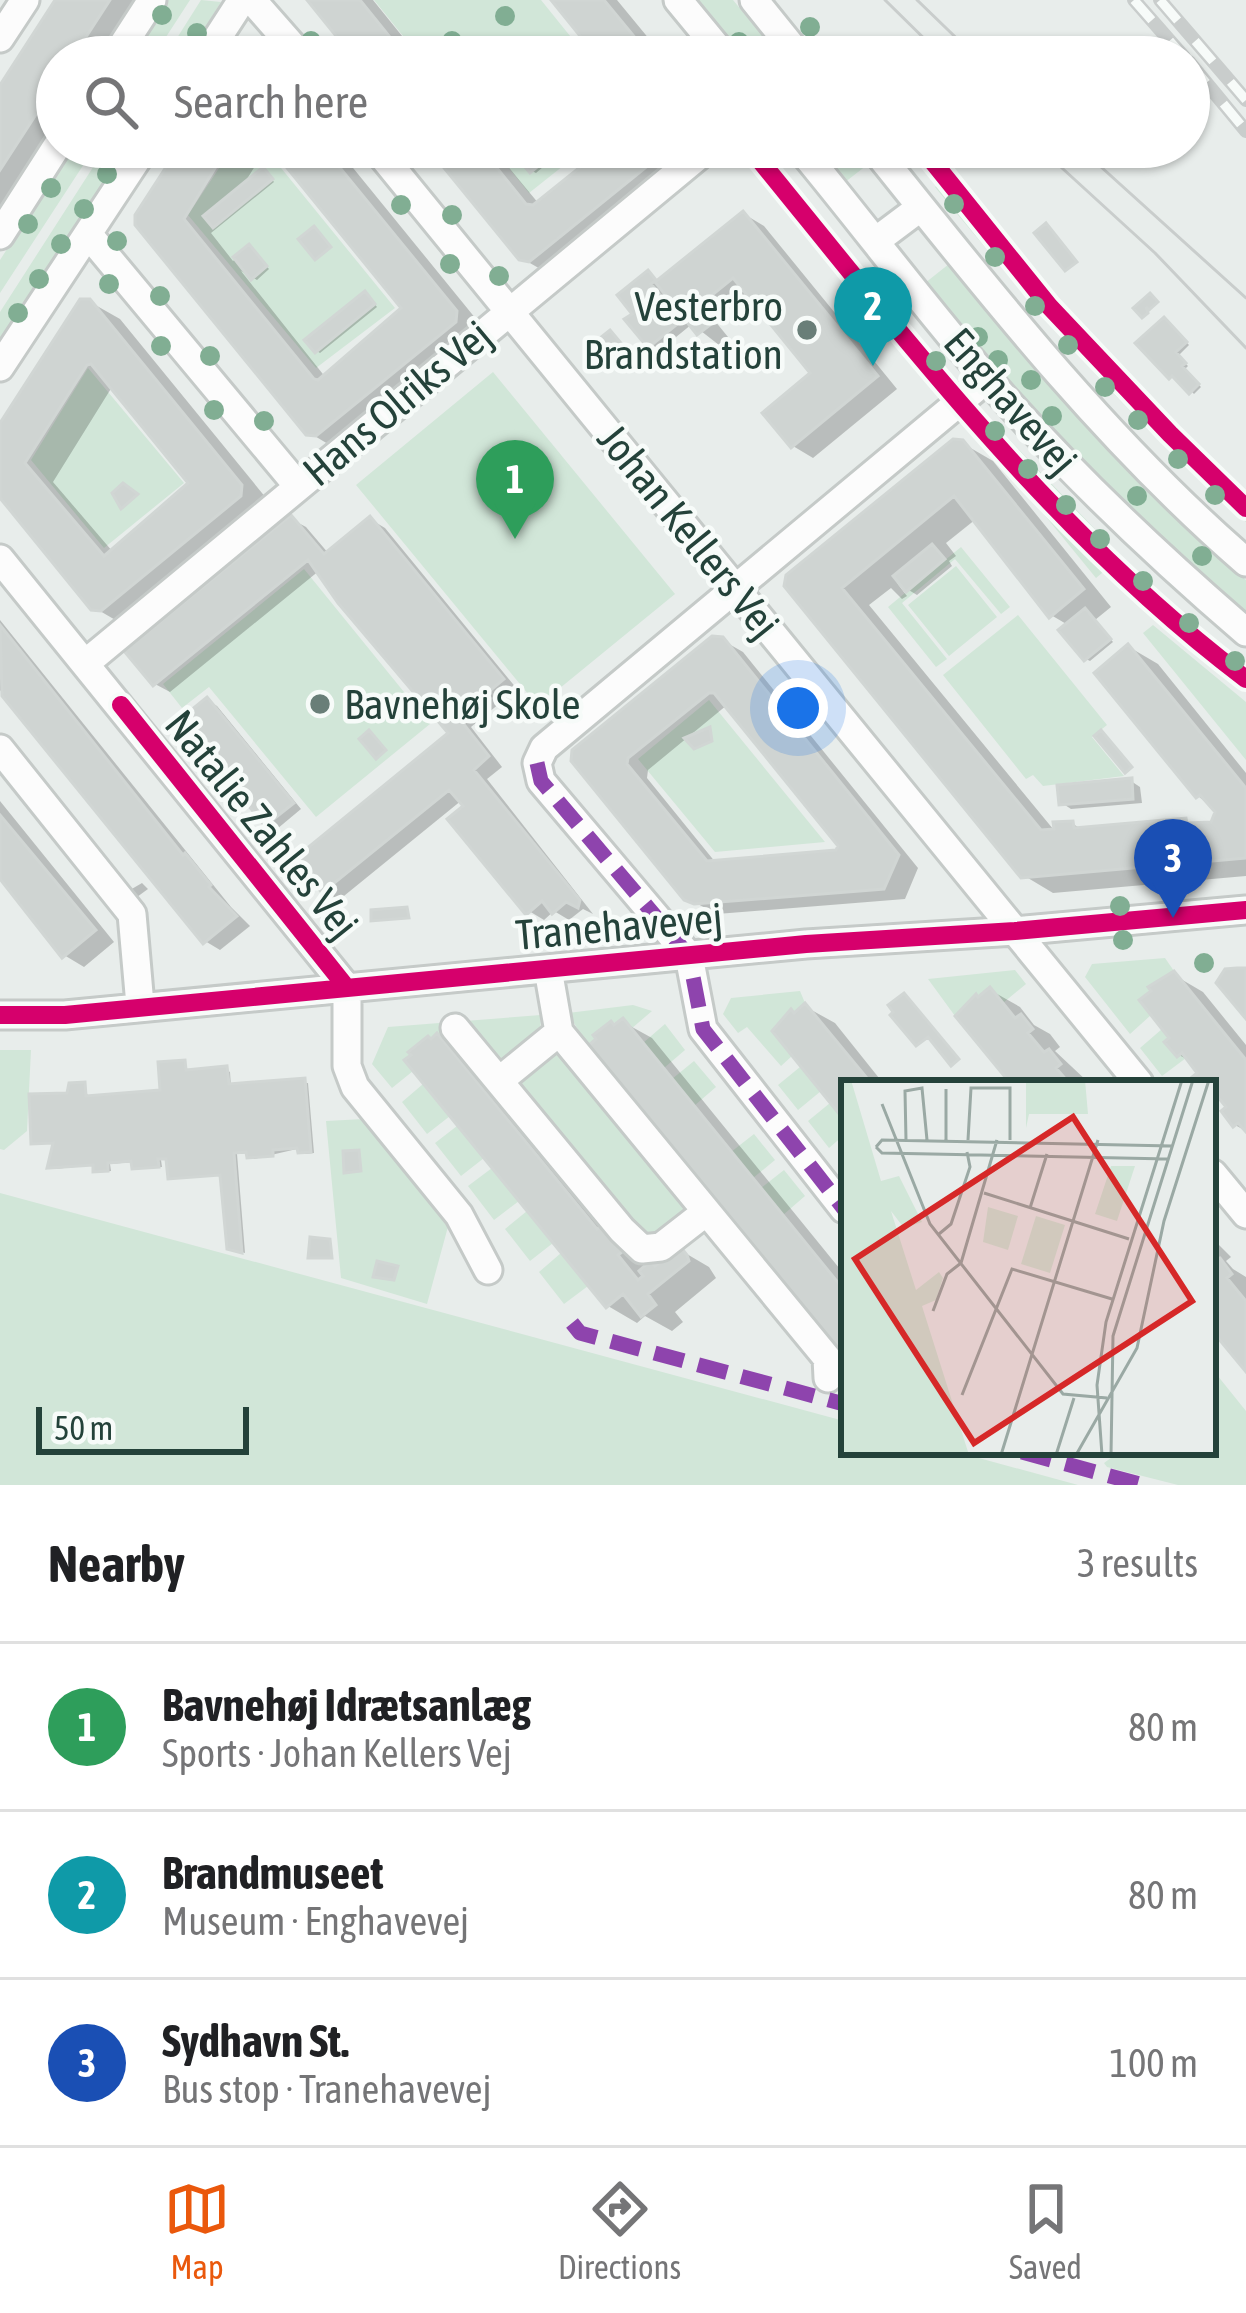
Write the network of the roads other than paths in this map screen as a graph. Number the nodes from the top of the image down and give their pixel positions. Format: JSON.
{"nodes":[{"id":1,"x":25,"y":0,"type":"edge"},
{"id":2,"x":152,"y":0,"type":"edge"},
{"id":3,"x":242,"y":0,"type":"edge"},
{"id":4,"x":252,"y":0,"type":"edge"},
{"id":5,"x":679,"y":0,"type":"edge"},
{"id":6,"x":754,"y":0,"type":"edge"},
{"id":7,"x":129,"y":36,"type":"edge"},
{"id":8,"x":219,"y":36,"type":"edge"},
{"id":9,"x":284,"y":36,"type":"edge"},
{"id":10,"x":708,"y":36,"type":"edge"},
{"id":11,"x":783,"y":36,"type":"edge"},
{"id":12,"x":0,"y":38,"type":"edge"},
{"id":13,"x":43,"y":168,"type":"edge"},
{"id":14,"x":131,"y":168,"type":"edge"},
{"id":15,"x":392,"y":168,"type":"edge"},
{"id":16,"x":683,"y":168,"type":"edge"},
{"id":17,"x":817,"y":168,"type":"edge"},
{"id":18,"x":890,"y":168,"type":"edge"},
{"id":19,"x":921,"y":207,"type":"junction"},
{"id":20,"x":88,"y":234,"type":"junction"},
{"id":21,"x":0,"y":235,"type":"edge"},
{"id":22,"x":877,"y":240,"type":"junction"},
{"id":23,"x":508,"y":310,"type":"junction"},
{"id":24,"x":0,"y":368,"type":"edge"},
{"id":25,"x":987,"y":379,"type":"junction"},
{"id":26,"x":298,"y":485,"type":"junction"},
{"id":27,"x":0,"y":559,"type":"edge"},
{"id":28,"x":1246,"y":562,"type":"edge"},
{"id":29,"x":735,"y":586,"type":"junction"},
{"id":30,"x":1246,"y":632,"type":"edge"},
{"id":31,"x":87,"y":662,"type":"junction"},
{"id":32,"x":0,"y":749,"type":"edge"},
{"id":33,"x":1246,"y":910,"type":"edge"},
{"id":34,"x":1015,"y":931,"type":"junction"},
{"id":35,"x":689,"y":956,"type":"junction"},
{"id":36,"x":548,"y":969,"type":"junction"},
{"id":37,"x":347,"y":988,"type":"junction"},
{"id":38,"x":140,"y":1005,"type":"junction"},
{"id":39,"x":0,"y":1015,"type":"edge"},
{"id":40,"x":455,"y":1028,"type":"dead end"},
{"id":41,"x":559,"y":1032,"type":"junction"},
{"id":42,"x":1137,"y":1080,"type":"edge"},
{"id":43,"x":499,"y":1081,"type":"junction"},
{"id":44,"x":1216,"y":1178,"type":"edge"},
{"id":45,"x":841,"y":1205,"type":"edge"},
{"id":46,"x":706,"y":1212,"type":"junction"},
{"id":47,"x":1246,"y":1214,"type":"edge"},
{"id":48,"x":488,"y":1270,"type":"dead end"},
{"id":49,"x":829,"y":1378,"type":"dead end"}],
"edges":[{"from":1,"to":12,"type":"street"},
{"from":2,"to":7,"type":"street"},
{"from":3,"to":8,"type":"street"},
{"from":4,"to":9,"type":"street"},
{"from":5,"to":10,"type":"street"},
{"from":6,"to":11,"type":"street"},
{"from":13,"to":21,"type":"street"},
{"from":14,"to":20,"type":"street"},
{"from":15,"to":23,"type":"street","name":"Johan Kellers Vej"},
{"from":16,"to":23,"type":"street","name":"Hans Olriks Vej"},
{"from":17,"to":22,"type":"street","name":"Enghavevej"},
{"from":18,"to":19,"type":"street","name":"Enghavevej"},
{"from":19,"to":22,"type":"street"},
{"from":19,"to":28,"type":"street","name":"Enghavevej"},
{"from":20,"to":24,"type":"street"},
{"from":20,"to":26,"type":"street"},
{"from":22,"to":25,"type":"street","name":"Enghavevej"},
{"from":23,"to":26,"type":"street","name":"Hans Olriks Vej"},
{"from":23,"to":29,"type":"street","name":"Johan Kellers Vej"},
{"from":25,"to":29,"type":"street"},
{"from":25,"to":30,"type":"street","name":"Enghavevej"},
{"from":26,"to":31,"type":"street","name":"Hans Olriks Vej"},
{"from":27,"to":31,"type":"street","name":"Natalie Zahles Vej"},
{"from":29,"to":34,"type":"street","name":"Johan Kellers Vej"},
{"from":29,"to":35,"type":"street"},
{"from":31,"to":37,"type":"street","name":"Natalie Zahles Vej"},
{"from":32,"to":38,"type":"street"},
{"from":33,"to":34,"type":"street","name":"Tranehavevej"},
{"from":34,"to":35,"type":"street","name":"Tranehavevej"},
{"from":34,"to":42,"type":"street","name":"Johan Kellers Vej"},
{"from":35,"to":36,"type":"street","name":"Tranehavevej"},
{"from":35,"to":45,"type":"street"},
{"from":36,"to":37,"type":"street","name":"Tranehavevej"},
{"from":36,"to":41,"type":"street"},
{"from":37,"to":38,"type":"street","name":"Tranehavevej"},
{"from":37,"to":48,"type":"street","name":"Natalie Zahles Vej"},
{"from":38,"to":39,"type":"street","name":"Tranehavevej"},
{"from":40,"to":43,"type":"street"},
{"from":41,"to":43,"type":"street"},
{"from":41,"to":46,"type":"street"},
{"from":43,"to":46,"type":"street"},
{"from":44,"to":47,"type":"street"},
{"from":46,"to":49,"type":"street"}]}
